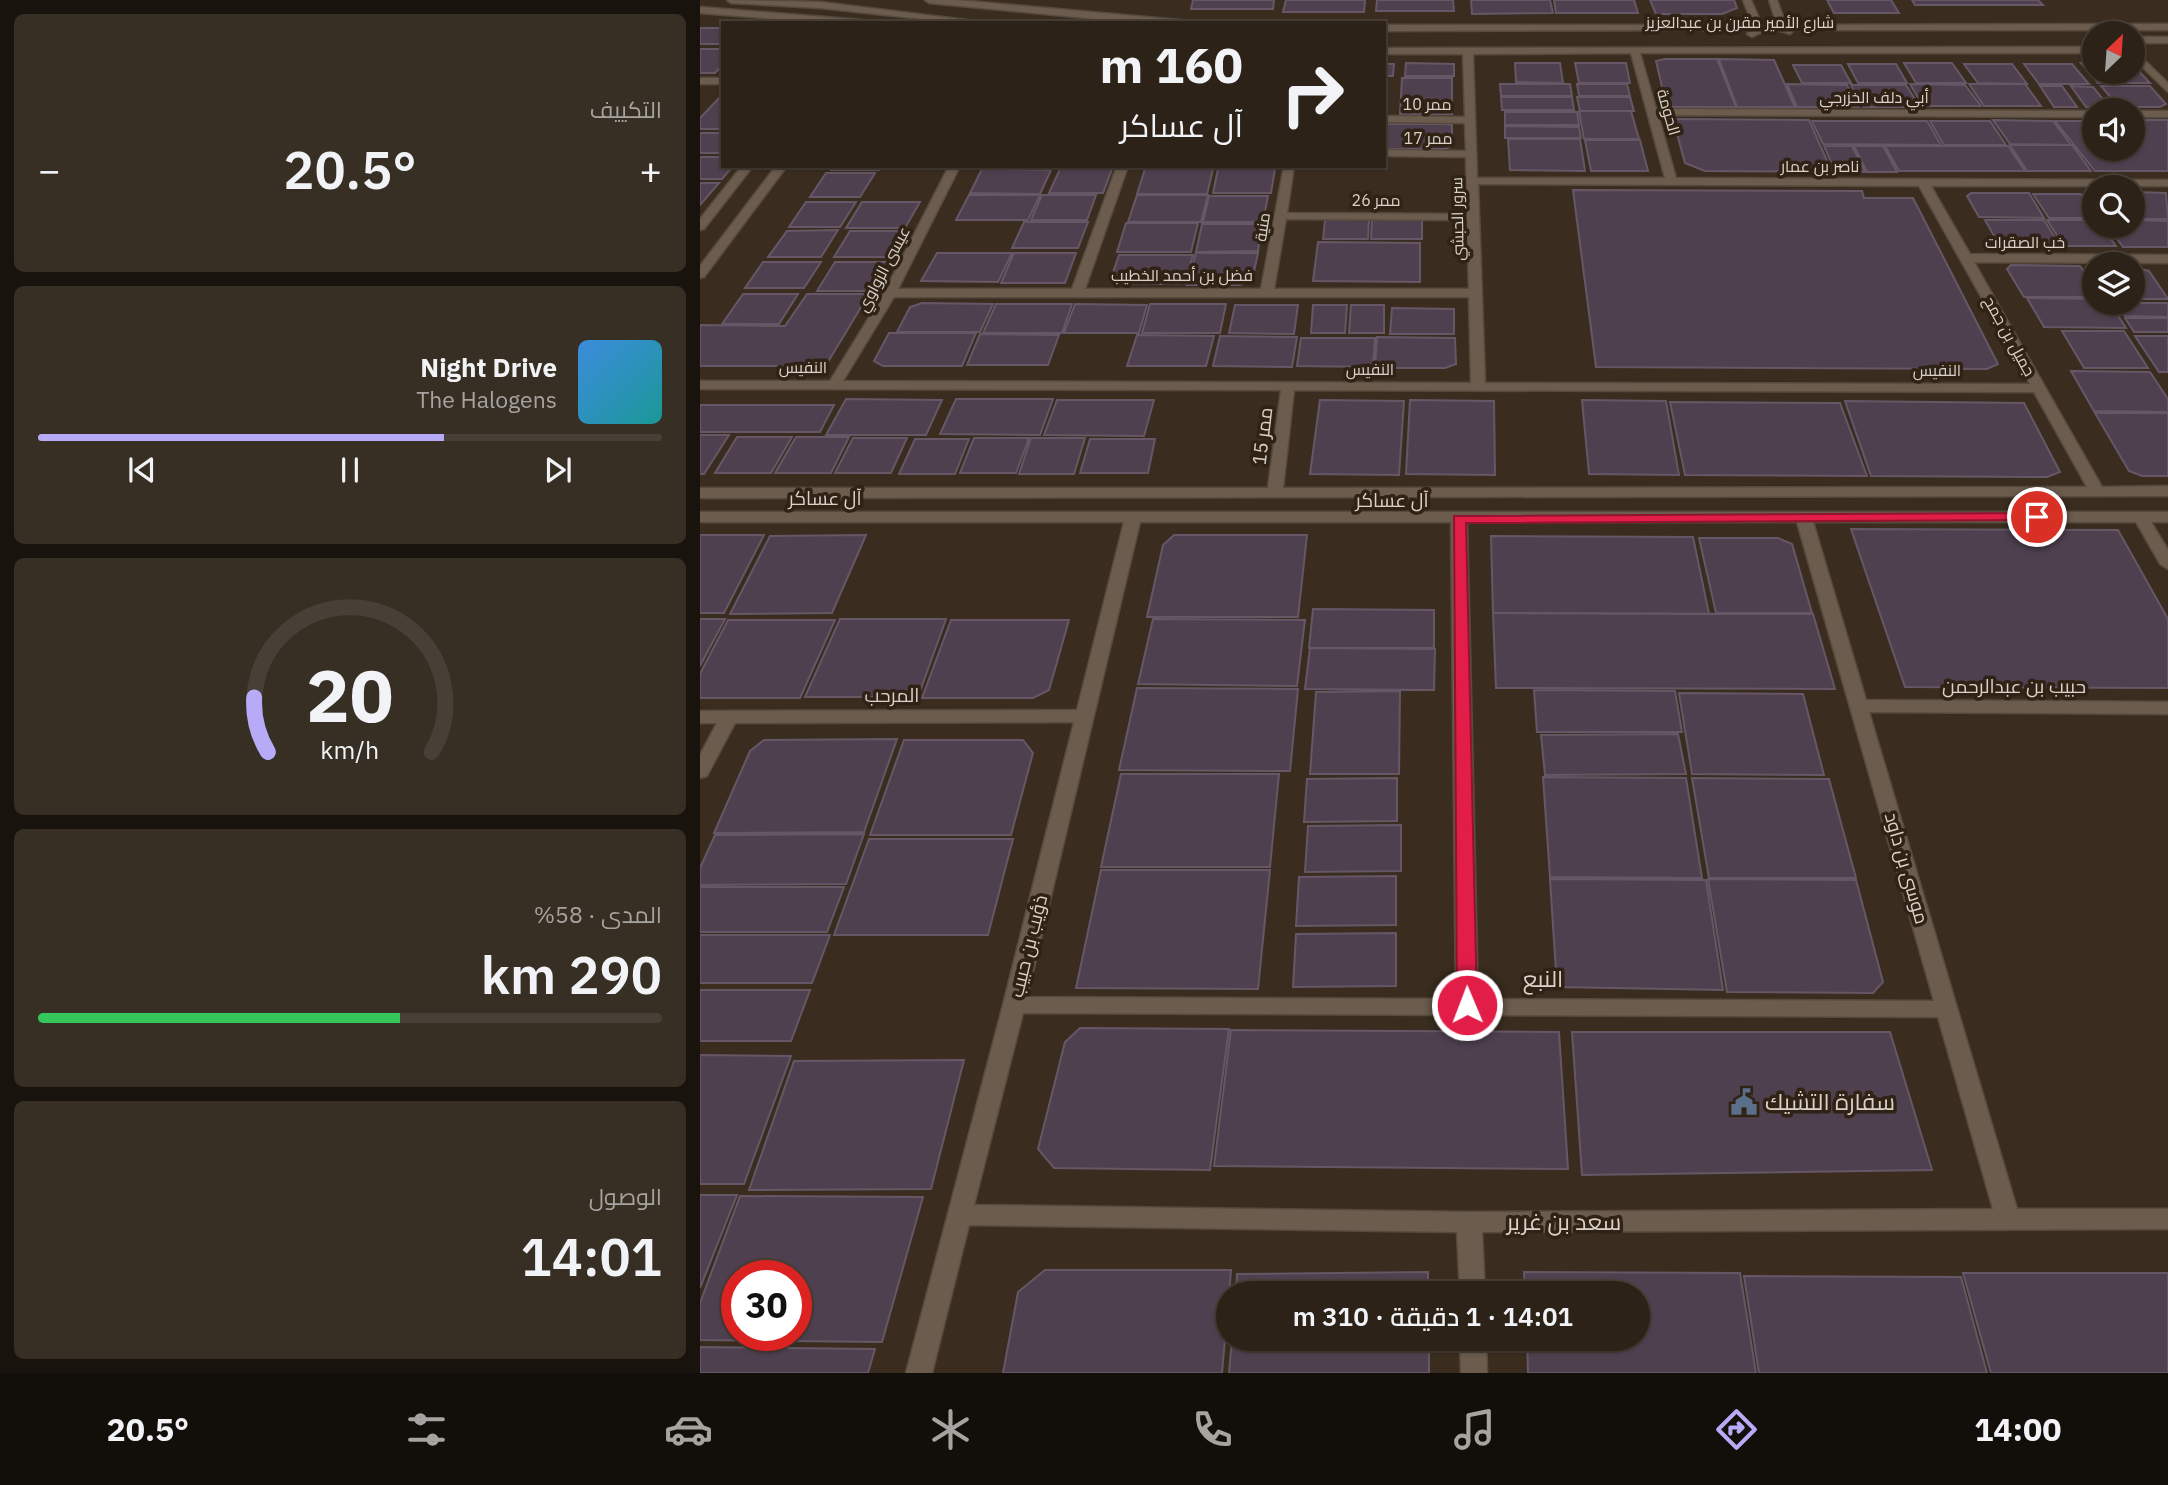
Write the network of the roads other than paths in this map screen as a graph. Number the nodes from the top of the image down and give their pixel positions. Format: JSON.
{"nodes":[{"id":1,"x":731,"y":0,"type":"edge"},
{"id":2,"x":862,"y":0,"type":"edge"},
{"id":3,"x":929,"y":0,"type":"edge"},
{"id":4,"x":896,"y":1,"type":"edge"},
{"id":5,"x":1749,"y":4,"type":"edge"},
{"id":6,"x":1774,"y":4,"type":"edge"},
{"id":7,"x":820,"y":5,"type":"junction"},
{"id":8,"x":700,"y":10,"type":"edge"},
{"id":9,"x":915,"y":14,"type":"junction"},
{"id":10,"x":837,"y":21,"type":"edge"},
{"id":11,"x":971,"y":21,"type":"edge"},
{"id":12,"x":1177,"y":21,"type":"edge"},
{"id":13,"x":1758,"y":27,"type":"junction"},
{"id":14,"x":1782,"y":27,"type":"junction"},
{"id":15,"x":2168,"y":27,"type":"edge"},
{"id":16,"x":1386,"y":28,"type":"edge"},
{"id":17,"x":1729,"y":37,"type":"junction"},
{"id":18,"x":1386,"y":38,"type":"edge"},
{"id":19,"x":1817,"y":38,"type":"junction"},
{"id":20,"x":1858,"y":39,"type":"dead end"},
{"id":21,"x":1956,"y":39,"type":"dead end"},
{"id":22,"x":2082,"y":39,"type":"edge"},
{"id":23,"x":2146,"y":40,"type":"edge"},
{"id":24,"x":2168,"y":40,"type":"edge"},
{"id":25,"x":2082,"y":50,"type":"edge"},
{"id":26,"x":2168,"y":50,"type":"edge"},
{"id":27,"x":1386,"y":51,"type":"edge"},
{"id":28,"x":1468,"y":51,"type":"junction"},
{"id":29,"x":1635,"y":51,"type":"junction"},
{"id":30,"x":2146,"y":51,"type":"edge"},
{"id":31,"x":2146,"y":65,"type":"edge"},
{"id":32,"x":700,"y":81,"type":"edge"},
{"id":33,"x":721,"y":81,"type":"edge"},
{"id":34,"x":2168,"y":89,"type":"edge"},
{"id":35,"x":1654,"y":113,"type":"junction"},
{"id":36,"x":2082,"y":114,"type":"edge"},
{"id":37,"x":2145,"y":114,"type":"edge"},
{"id":38,"x":2168,"y":114,"type":"edge"},
{"id":39,"x":1386,"y":120,"type":"edge"},
{"id":40,"x":1469,"y":120,"type":"junction"},
{"id":41,"x":1386,"y":153,"type":"edge"},
{"id":42,"x":1471,"y":154,"type":"junction"},
{"id":43,"x":746,"y":168,"type":"edge"},
{"id":44,"x":780,"y":168,"type":"edge"},
{"id":45,"x":954,"y":168,"type":"edge"},
{"id":46,"x":1122,"y":168,"type":"edge"},
{"id":47,"x":1289,"y":168,"type":"edge"},
{"id":48,"x":1472,"y":181,"type":"junction"},
{"id":49,"x":1672,"y":182,"type":"junction"},
{"id":50,"x":1923,"y":182,"type":"junction"},
{"id":51,"x":2168,"y":183,"type":"edge"},
{"id":52,"x":1279,"y":216,"type":"junction"},
{"id":53,"x":1473,"y":216,"type":"junction"},
{"id":54,"x":700,"y":226,"type":"edge"},
{"id":55,"x":1966,"y":258,"type":"junction"},
{"id":56,"x":2166,"y":262,"type":"edge"},
{"id":57,"x":700,"y":274,"type":"edge"},
{"id":58,"x":890,"y":293,"type":"junction"},
{"id":59,"x":1077,"y":293,"type":"junction"},
{"id":60,"x":1267,"y":293,"type":"junction"},
{"id":61,"x":1475,"y":293,"type":"junction"},
{"id":62,"x":700,"y":384,"type":"edge"},
{"id":63,"x":835,"y":384,"type":"junction"},
{"id":64,"x":1478,"y":386,"type":"junction"},
{"id":65,"x":1288,"y":387,"type":"junction"},
{"id":66,"x":2039,"y":388,"type":"junction"},
{"id":67,"x":1275,"y":491,"type":"junction"},
{"id":68,"x":2098,"y":491,"type":"junction"},
{"id":69,"x":2168,"y":491,"type":"edge"},
{"id":70,"x":1545,"y":492,"type":"junction"},
{"id":71,"x":700,"y":493,"type":"edge"},
{"id":72,"x":700,"y":517,"type":"edge"},
{"id":73,"x":2141,"y":517,"type":"junction"},
{"id":74,"x":2168,"y":517,"type":"edge"},
{"id":75,"x":1133,"y":518,"type":"junction"},
{"id":76,"x":1547,"y":518,"type":"junction"},
{"id":77,"x":1804,"y":518,"type":"junction"},
{"id":78,"x":1459,"y":519,"type":"junction"},
{"id":79,"x":2168,"y":564,"type":"edge"},
{"id":80,"x":1861,"y":706,"type":"junction"},
{"id":81,"x":2168,"y":708,"type":"edge"},
{"id":82,"x":1084,"y":716,"type":"junction"},
{"id":83,"x":700,"y":717,"type":"edge"},
{"id":84,"x":729,"y":717,"type":"junction"},
{"id":85,"x":700,"y":772,"type":"edge"},
{"id":86,"x":1014,"y":1005,"type":"junction"},
{"id":87,"x":1467,"y":1005,"type":"junction"},
{"id":88,"x":1946,"y":1009,"type":"junction"},
{"id":89,"x":961,"y":1215,"type":"junction"},
{"id":90,"x":2008,"y":1219,"type":"junction"},
{"id":91,"x":2168,"y":1219,"type":"edge"},
{"id":92,"x":1469,"y":1222,"type":"junction"},
{"id":93,"x":1471,"y":1281,"type":"edge"},
{"id":94,"x":1473,"y":1351,"type":"edge"},
{"id":95,"x":919,"y":1373,"type":"edge"},
{"id":96,"x":1474,"y":1373,"type":"edge"}],
"edges":[{"from":1,"to":7,"type":"street"},
{"from":2,"to":7,"type":"street"},
{"from":3,"to":12,"type":"street"},
{"from":4,"to":9,"type":"street"},
{"from":5,"to":6,"type":"street"},
{"from":5,"to":13,"type":"street"},
{"from":6,"to":14,"type":"street"},
{"from":7,"to":9,"type":"street"},
{"from":8,"to":10,"type":"street"},
{"from":9,"to":11,"type":"street"},
{"from":13,"to":14,"type":"street"},
{"from":13,"to":16,"type":"street"},
{"from":13,"to":17,"type":"street"},
{"from":14,"to":15,"type":"street"},
{"from":14,"to":19,"type":"street"},
{"from":17,"to":18,"type":"street","name":"شارع الأمير مقرن بن عبدالعزيز"},
{"from":17,"to":19,"type":"street","name":"شارع الأمير مقرن بن عبدالعزيز"},
{"from":19,"to":20,"type":"street","name":"شارع الأمير مقرن بن عبدالعزيز"},
{"from":21,"to":22,"type":"street"},
{"from":23,"to":24,"type":"street"},
{"from":25,"to":29,"type":"street","name":"شارع الأمير مقرن بن عبدالعزيز"},
{"from":26,"to":30,"type":"street"},
{"from":27,"to":28,"type":"street","name":"شارع الأمير مقرن بن عبدالعزيز"},
{"from":28,"to":29,"type":"street","name":"شارع الأمير مقرن بن عبدالعزيز"},
{"from":28,"to":40,"type":"street","name":"سرور الحبشي"},
{"from":29,"to":35,"type":"street","name":"الحومة"},
{"from":31,"to":34,"type":"street"},
{"from":32,"to":33,"type":"street"},
{"from":35,"to":36,"type":"street","name":"أبي دلف الخزرجي"},
{"from":35,"to":49,"type":"street","name":"الحومة"},
{"from":37,"to":38,"type":"street"},
{"from":39,"to":40,"type":"street","name":"ممر 10"},
{"from":40,"to":42,"type":"street","name":"سرور الحبشي"},
{"from":41,"to":42,"type":"street","name":"ممر 17"},
{"from":42,"to":48,"type":"street","name":"سرور الحبشي"},
{"from":43,"to":54,"type":"street"},
{"from":44,"to":57,"type":"street"},
{"from":45,"to":58,"type":"street","name":"عيسى الزواوي"},
{"from":46,"to":59,"type":"street"},
{"from":47,"to":52,"type":"street","name":"منية"},
{"from":48,"to":49,"type":"street","name":"ناصر بن عمار"},
{"from":48,"to":53,"type":"street","name":"سرور الحبشي"},
{"from":49,"to":50,"type":"street","name":"ناصر بن عمار"},
{"from":50,"to":51,"type":"street","name":"ناصر بن عمار"},
{"from":50,"to":55,"type":"street","name":"جميل بن جمح"},
{"from":52,"to":53,"type":"street","name":"ممر 26"},
{"from":52,"to":60,"type":"street","name":"منية"},
{"from":53,"to":61,"type":"street","name":"سرور الحبشي"},
{"from":55,"to":56,"type":"street","name":"خب الصقرات"},
{"from":55,"to":66,"type":"street","name":"جميل بن جمح"},
{"from":58,"to":59,"type":"street","name":"فضل بن أحمد الخطيب"},
{"from":58,"to":63,"type":"street","name":"عيسى الزواوي"},
{"from":59,"to":60,"type":"street","name":"فضل بن أحمد الخطيب"},
{"from":60,"to":61,"type":"street","name":"فضل بن أحمد الخطيب"},
{"from":61,"to":64,"type":"street","name":"سرور الحبشي"},
{"from":62,"to":63,"type":"street","name":"النفيس"},
{"from":63,"to":65,"type":"street","name":"النفيس"},
{"from":64,"to":65,"type":"street","name":"النفيس"},
{"from":64,"to":66,"type":"street","name":"النفيس"},
{"from":65,"to":67,"type":"street","name":"ممر 15"},
{"from":66,"to":68,"type":"street","name":"جميل بن جمح"},
{"from":67,"to":70,"type":"street","name":"آل عساكر"},
{"from":67,"to":71,"type":"street","name":"آل عساكر"},
{"from":68,"to":69,"type":"street","name":"آل عساكر"},
{"from":68,"to":70,"type":"street","name":"آل عساكر"},
{"from":70,"to":76,"type":"street"},
{"from":72,"to":75,"type":"street","name":"آل عساكر"},
{"from":73,"to":74,"type":"street","name":"آل عساكر"},
{"from":73,"to":77,"type":"street","name":"آل عساكر"},
{"from":73,"to":79,"type":"street"},
{"from":75,"to":78,"type":"street","name":"آل عساكر"},
{"from":75,"to":82,"type":"street","name":"ذؤيب بن حبيب"},
{"from":76,"to":77,"type":"street","name":"آل عساكر"},
{"from":76,"to":78,"type":"street","name":"آل عساكر"},
{"from":77,"to":80,"type":"street","name":"موسى بن داود"},
{"from":78,"to":87,"type":"street"},
{"from":80,"to":81,"type":"street","name":"حبيب بن عبدالرحمن"},
{"from":80,"to":88,"type":"street","name":"موسى بن داود"},
{"from":82,"to":84,"type":"street","name":"المرحب"},
{"from":82,"to":86,"type":"street","name":"ذؤيب بن حبيب"},
{"from":83,"to":84,"type":"street","name":"المرحب"},
{"from":84,"to":85,"type":"street"},
{"from":86,"to":87,"type":"street","name":"النبع"},
{"from":86,"to":89,"type":"street","name":"ذؤيب بن حبيب"},
{"from":87,"to":88,"type":"street","name":"النبع"},
{"from":88,"to":90,"type":"street","name":"موسى بن داود"},
{"from":89,"to":92,"type":"street","name":"سعد بن غرير"},
{"from":89,"to":95,"type":"street","name":"ذؤيب بن حبيب"},
{"from":90,"to":91,"type":"street","name":"سعد بن غرير"},
{"from":90,"to":92,"type":"street","name":"سعد بن غرير"},
{"from":92,"to":93,"type":"street"},
{"from":94,"to":96,"type":"street"}]}
